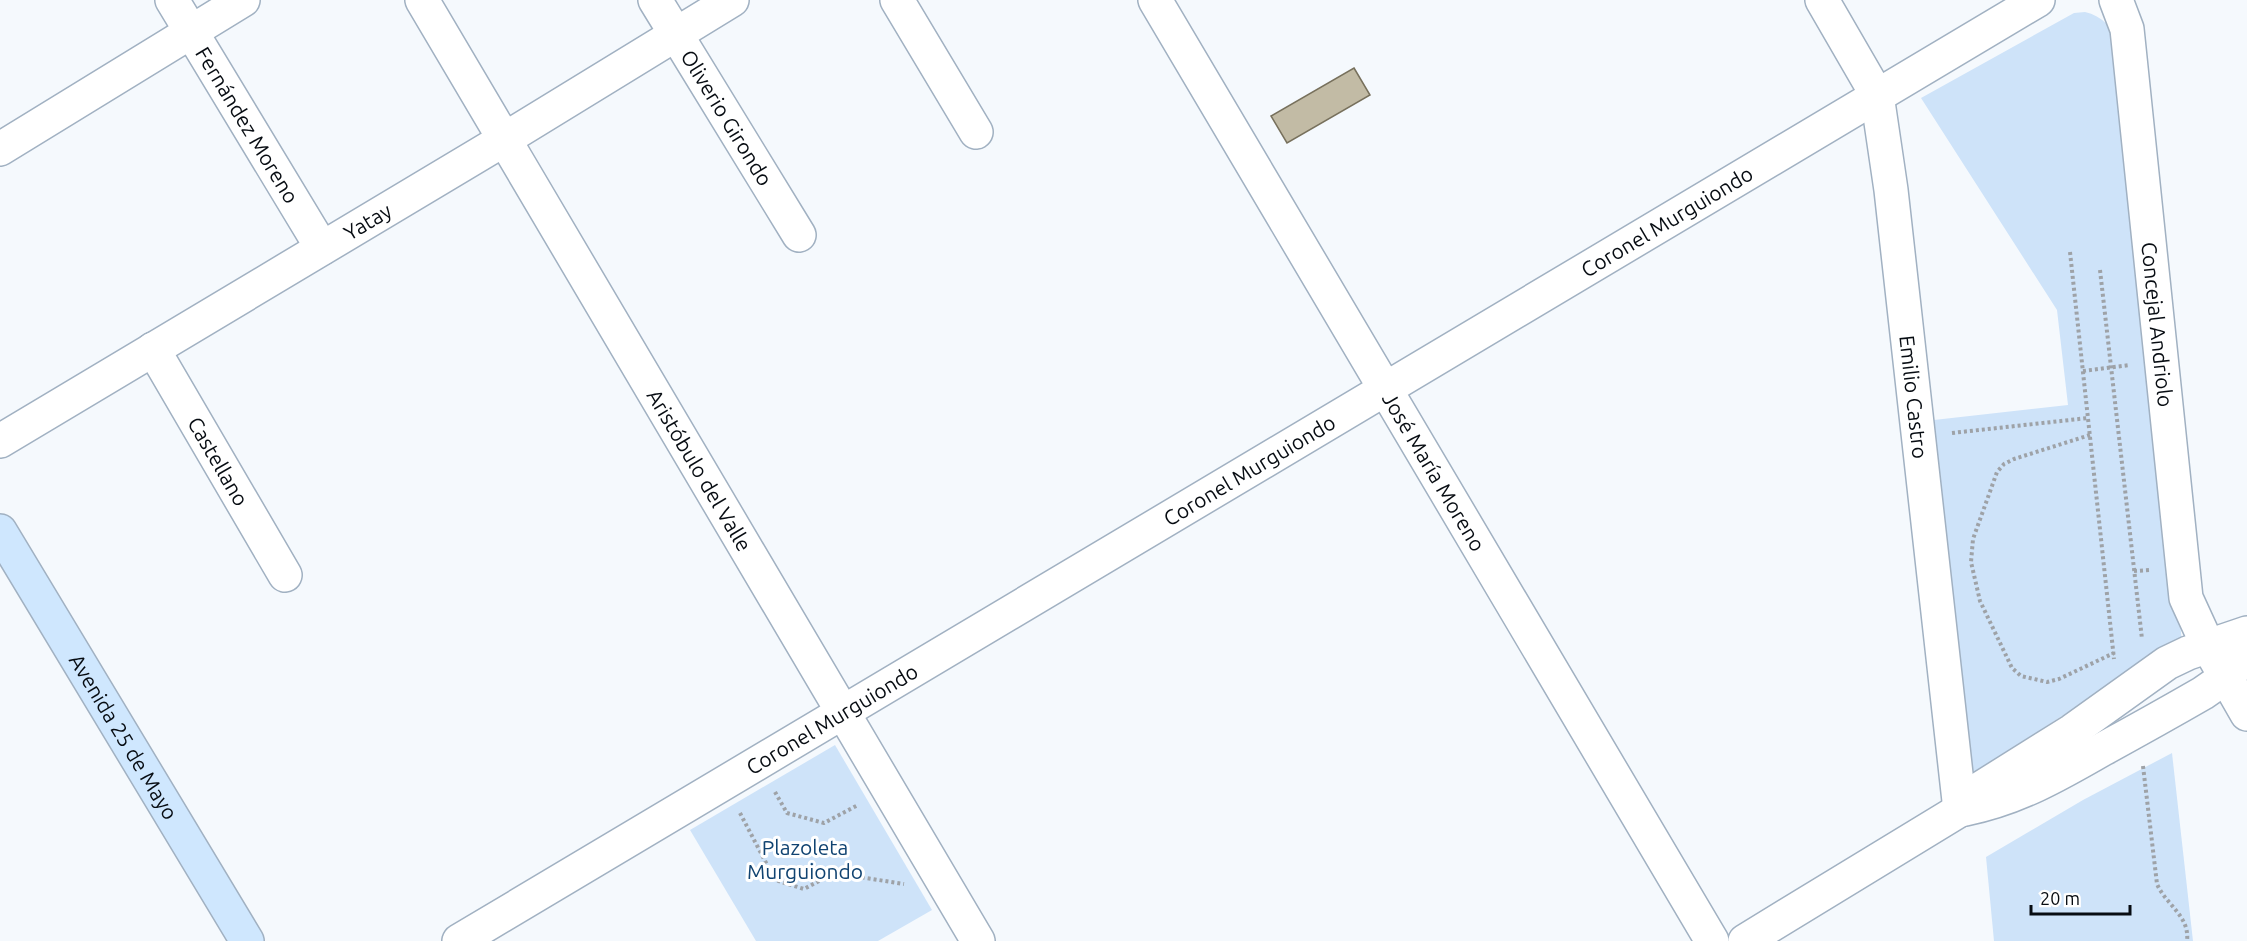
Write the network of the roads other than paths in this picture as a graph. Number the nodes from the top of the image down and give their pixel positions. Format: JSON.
{"nodes":[{"id":1,"x":172,"y":0,"type":"edge"},
{"id":2,"x":243,"y":0,"type":"edge"},
{"id":3,"x":422,"y":0,"type":"edge"},
{"id":4,"x":655,"y":0,"type":"edge"},
{"id":5,"x":732,"y":0,"type":"edge"},
{"id":6,"x":897,"y":0,"type":"edge"},
{"id":7,"x":1155,"y":0,"type":"edge"},
{"id":8,"x":1822,"y":0,"type":"edge"},
{"id":9,"x":2038,"y":0,"type":"edge"},
{"id":10,"x":2116,"y":0,"type":"edge"},
{"id":11,"x":1998,"y":11,"type":"edge"},
{"id":12,"x":191,"y":31,"type":"junction"},
{"id":13,"x":676,"y":34,"type":"junction"},
{"id":14,"x":1877,"y":94,"type":"junction"},
{"id":15,"x":976,"y":132,"type":"dead end"},
{"id":16,"x":505,"y":139,"type":"junction"},
{"id":17,"x":0,"y":149,"type":"edge"},
{"id":18,"x":799,"y":235,"type":"dead end"},
{"id":19,"x":322,"y":248,"type":"junction"},
{"id":20,"x":153,"y":349,"type":"junction"},
{"id":21,"x":1387,"y":389,"type":"junction"},
{"id":22,"x":0,"y":441,"type":"edge"},
{"id":23,"x":0,"y":531,"type":"edge"},
{"id":24,"x":285,"y":575,"type":"dead end"},
{"id":25,"x":2247,"y":633,"type":"edge"},
{"id":26,"x":2208,"y":646,"type":"junction"},
{"id":27,"x":2236,"y":667,"type":"edge"},
{"id":28,"x":845,"y":713,"type":"junction"},
{"id":29,"x":2247,"y":714,"type":"edge"},
{"id":30,"x":1960,"y":810,"type":"junction"},
{"id":31,"x":246,"y":941,"type":"edge"},
{"id":32,"x":459,"y":941,"type":"edge"},
{"id":33,"x":978,"y":941,"type":"edge"},
{"id":34,"x":1712,"y":941,"type":"edge"},
{"id":35,"x":1745,"y":941,"type":"edge"}],
"edges":[{"from":1,"to":12,"type":"street","name":"Fernández Moreno"},
{"from":2,"to":12,"type":"street"},
{"from":3,"to":16,"type":"street","name":"Aristóbulo del Valle"},
{"from":4,"to":13,"type":"street","name":"Oliverio Girondo"},
{"from":5,"to":13,"type":"street","name":"Yatay"},
{"from":6,"to":15,"type":"street"},
{"from":7,"to":21,"type":"street","name":"José María Moreno"},
{"from":8,"to":14,"type":"street","name":"Emilio Castro"},
{"from":9,"to":11,"type":"street","name":"Coronel Murguiondo"},
{"from":10,"to":26,"type":"street","name":"Concejal Andriolo"},
{"from":11,"to":14,"type":"street","name":"Coronel Murguiondo"},
{"from":12,"to":17,"type":"street"},
{"from":12,"to":19,"type":"street","name":"Fernández Moreno"},
{"from":13,"to":16,"type":"street","name":"Yatay"},
{"from":13,"to":18,"type":"street","name":"Oliverio Girondo"},
{"from":14,"to":21,"type":"street","name":"Coronel Murguiondo"},
{"from":14,"to":30,"type":"street","name":"Emilio Castro"},
{"from":16,"to":19,"type":"street","name":"Yatay"},
{"from":16,"to":28,"type":"street","name":"Aristóbulo del Valle"},
{"from":19,"to":20,"type":"street","name":"Yatay"},
{"from":20,"to":22,"type":"street","name":"Yatay"},
{"from":20,"to":24,"type":"street","name":"Castellano"},
{"from":21,"to":28,"type":"street","name":"Coronel Murguiondo"},
{"from":21,"to":34,"type":"street","name":"José María Moreno"},
{"from":23,"to":31,"type":"main road","name":"Avenida 25 de Mayo"},
{"from":25,"to":26,"type":"street"},
{"from":26,"to":27,"type":"street"},
{"from":26,"to":30,"type":"street"},
{"from":27,"to":29,"type":"street"},
{"from":27,"to":30,"type":"street"},
{"from":28,"to":32,"type":"street","name":"Coronel Murguiondo"},
{"from":28,"to":33,"type":"street","name":"Aristóbulo del Valle"},
{"from":30,"to":35,"type":"street"}]}
